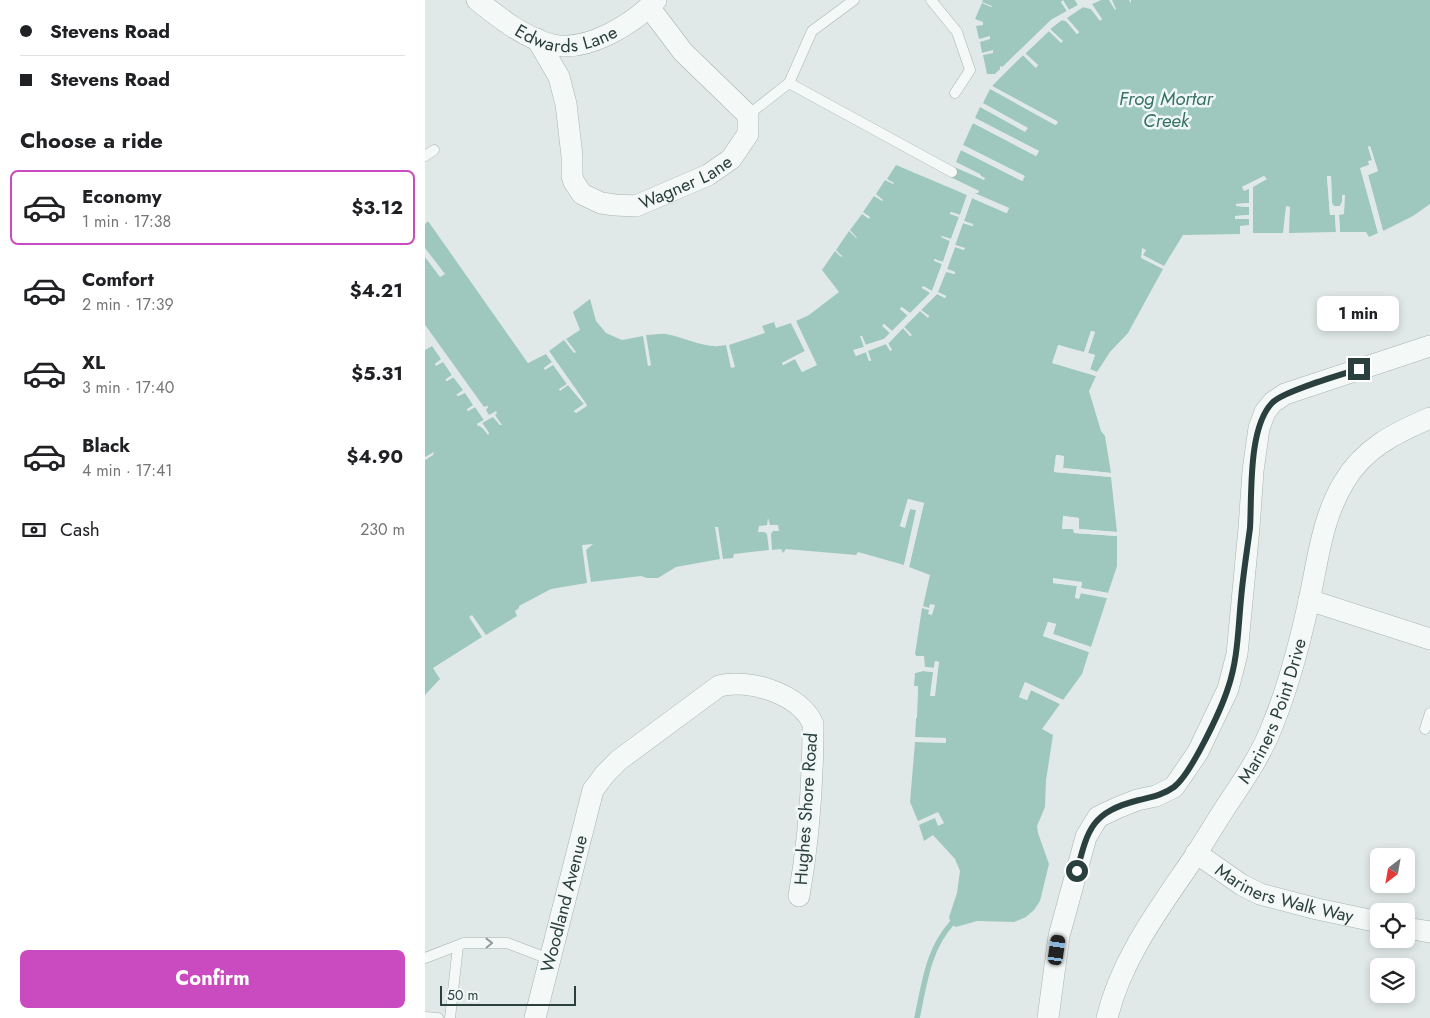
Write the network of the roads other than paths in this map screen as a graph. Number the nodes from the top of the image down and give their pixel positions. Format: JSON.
{"nodes":[{"id":1,"x":477,"y":0,"type":"edge"},
{"id":2,"x":854,"y":0,"type":"edge"},
{"id":3,"x":931,"y":0,"type":"edge"},
{"id":4,"x":653,"y":4,"type":"edge"},
{"id":5,"x":537,"y":39,"type":"junction"},
{"id":6,"x":789,"y":83,"type":"junction"},
{"id":7,"x":955,"y":93,"type":"dead end"},
{"id":8,"x":748,"y":115,"type":"junction"},
{"id":9,"x":434,"y":150,"type":"dead end"},
{"id":10,"x":425,"y":156,"type":"edge"},
{"id":11,"x":952,"y":172,"type":"dead end"},
{"id":12,"x":1430,"y":346,"type":"edge"},
{"id":13,"x":1430,"y":418,"type":"edge"},
{"id":14,"x":1309,"y":600,"type":"junction"},
{"id":15,"x":1430,"y":639,"type":"edge"},
{"id":16,"x":1430,"y":713,"type":"edge"},
{"id":17,"x":1425,"y":729,"type":"dead end"},
{"id":18,"x":593,"y":790,"type":"joint"},
{"id":19,"x":1196,"y":853,"type":"junction"},
{"id":20,"x":799,"y":896,"type":"dead end"},
{"id":21,"x":1370,"y":920,"type":"edge"},
{"id":22,"x":1415,"y":930,"type":"edge"},
{"id":23,"x":1430,"y":932,"type":"edge"},
{"id":24,"x":458,"y":946,"type":"junction"},
{"id":25,"x":425,"y":958,"type":"edge"},
{"id":26,"x":549,"y":959,"type":"junction"},
{"id":27,"x":425,"y":1017,"type":"edge"},
{"id":28,"x":438,"y":1018,"type":"edge"},
{"id":29,"x":450,"y":1018,"type":"edge"},
{"id":30,"x":535,"y":1018,"type":"edge"},
{"id":31,"x":1048,"y":1018,"type":"edge"},
{"id":32,"x":1107,"y":1018,"type":"edge"}],
"edges":[{"from":1,"to":5,"type":"street","name":"Edwards Lane"},
{"from":2,"to":6,"type":"lane"},
{"from":3,"to":7,"type":"lane"},
{"from":4,"to":5,"type":"street","name":"Edwards Lane"},
{"from":4,"to":8,"type":"street"},
{"from":5,"to":8,"type":"street","name":"Wagner Lane"},
{"from":6,"to":8,"type":"lane"},
{"from":6,"to":11,"type":"lane"},
{"from":9,"to":10,"type":"lane"},
{"from":12,"to":31,"type":"street"},
{"from":13,"to":14,"type":"street","name":"Mariners Point Drive"},
{"from":14,"to":15,"type":"street"},
{"from":14,"to":19,"type":"street","name":"Mariners Point Drive"},
{"from":16,"to":17,"type":"lane"},
{"from":18,"to":20,"type":"street","name":"Hughes Shore Road"},
{"from":18,"to":26,"type":"street","name":"Woodland Avenue"},
{"from":19,"to":21,"type":"street","name":"Mariners Walk Way"},
{"from":19,"to":32,"type":"street","name":"Mariners Point Drive"},
{"from":22,"to":23,"type":"street"},
{"from":24,"to":25,"type":"lane"},
{"from":24,"to":26,"type":"lane","one_way":true},
{"from":24,"to":29,"type":"lane"},
{"from":26,"to":30,"type":"street","name":"Woodland Avenue"},
{"from":27,"to":28,"type":"lane"}]}
